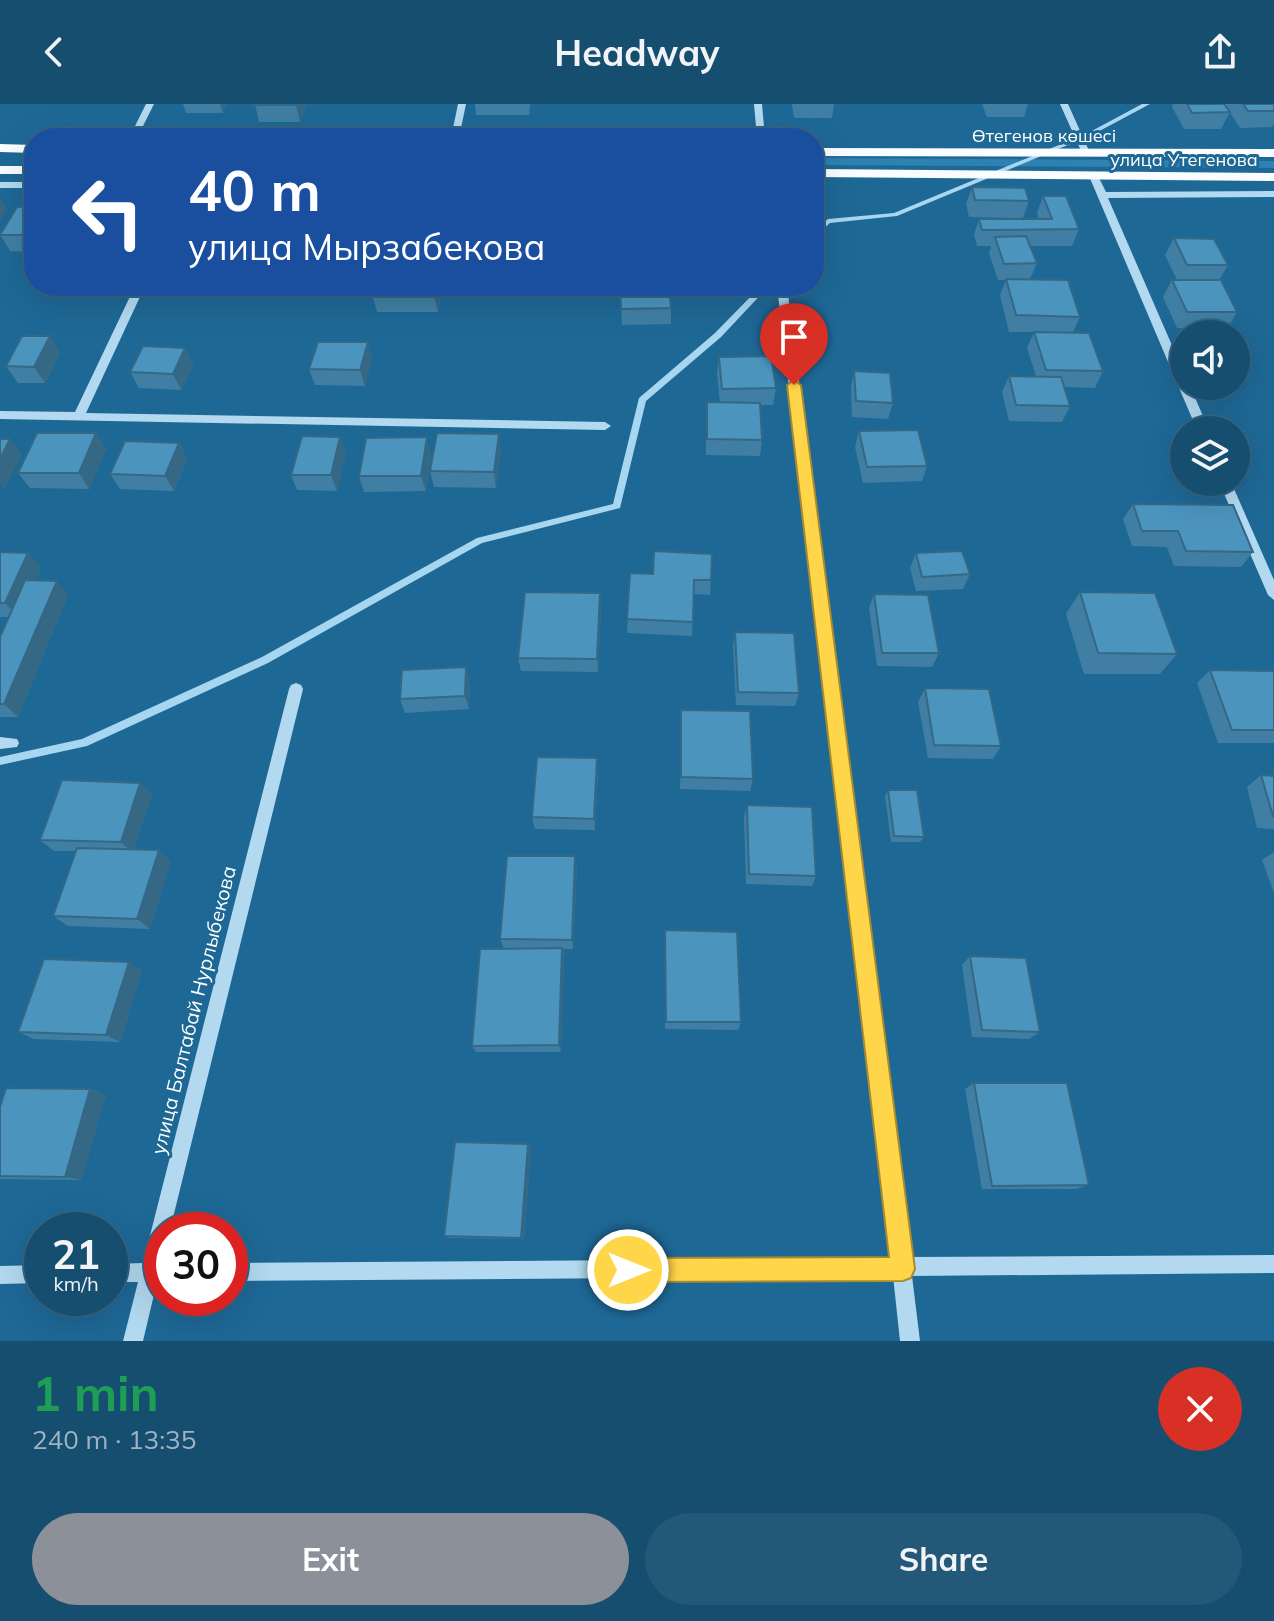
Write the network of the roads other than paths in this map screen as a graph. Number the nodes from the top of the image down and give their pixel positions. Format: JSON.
{"nodes":[{"id":1,"x":150,"y":104,"type":"edge"},
{"id":2,"x":462,"y":104,"type":"edge"},
{"id":3,"x":758,"y":104,"type":"edge"},
{"id":4,"x":1064,"y":104,"type":"edge"},
{"id":5,"x":138,"y":128,"type":"edge"},
{"id":6,"x":457,"y":128,"type":"edge"},
{"id":7,"x":760,"y":128,"type":"edge"},
{"id":8,"x":0,"y":148,"type":"edge"},
{"id":9,"x":24,"y":149,"type":"edge"},
{"id":10,"x":824,"y":152,"type":"edge"},
{"id":11,"x":1086,"y":153,"type":"junction"},
{"id":12,"x":1274,"y":153,"type":"edge"},
{"id":13,"x":0,"y":170,"type":"edge"},
{"id":14,"x":24,"y":170,"type":"edge"},
{"id":15,"x":824,"y":173,"type":"edge"},
{"id":16,"x":1094,"y":176,"type":"junction"},
{"id":17,"x":1274,"y":177,"type":"edge"},
{"id":18,"x":0,"y":185,"type":"edge"},
{"id":19,"x":24,"y":185,"type":"edge"},
{"id":20,"x":1274,"y":194,"type":"edge"},
{"id":21,"x":1102,"y":195,"type":"junction"},
{"id":22,"x":135,"y":296,"type":"edge"},
{"id":23,"x":783,"y":296,"type":"edge"},
{"id":24,"x":1170,"y":353,"type":"edge"},
{"id":25,"x":0,"y":415,"type":"edge"},
{"id":26,"x":78,"y":417,"type":"junction"},
{"id":27,"x":605,"y":426,"type":"dead end"},
{"id":28,"x":1231,"y":496,"type":"edge"},
{"id":29,"x":1274,"y":595,"type":"edge"},
{"id":30,"x":296,"y":689,"type":"dead end"},
{"id":31,"x":170,"y":1212,"type":"edge"},
{"id":32,"x":1274,"y":1264,"type":"edge"},
{"id":33,"x":903,"y":1269,"type":"junction"},
{"id":34,"x":248,"y":1272,"type":"edge"},
{"id":35,"x":24,"y":1274,"type":"edge"},
{"id":36,"x":0,"y":1275,"type":"edge"},
{"id":37,"x":144,"y":1306,"type":"edge"},
{"id":38,"x":133,"y":1341,"type":"edge"},
{"id":39,"x":910,"y":1341,"type":"edge"}],
"edges":[{"from":1,"to":5,"type":"street"},
{"from":2,"to":6,"type":"street"},
{"from":3,"to":7,"type":"street"},
{"from":4,"to":11,"type":"street"},
{"from":8,"to":9,"type":"main road"},
{"from":10,"to":11,"type":"main road","name":"Өтегенов көшесі"},
{"from":11,"to":12,"type":"main road","name":"Өтегенов көшесі"},
{"from":13,"to":14,"type":"main road"},
{"from":15,"to":16,"type":"main road","name":"Өтегенов көшесі"},
{"from":16,"to":17,"type":"main road","name":"улица Утегенова"},
{"from":16,"to":21,"type":"street"},
{"from":18,"to":19,"type":"street"},
{"from":20,"to":21,"type":"street"},
{"from":21,"to":24,"type":"street"},
{"from":22,"to":26,"type":"street"},
{"from":23,"to":33,"type":"street"},
{"from":25,"to":26,"type":"street"},
{"from":26,"to":27,"type":"street"},
{"from":28,"to":29,"type":"street"},
{"from":30,"to":31,"type":"street","name":"улица Балтабай Нурлыбекова"},
{"from":32,"to":33,"type":"street"},
{"from":33,"to":34,"type":"street"},
{"from":33,"to":39,"type":"street"},
{"from":35,"to":36,"type":"street"},
{"from":37,"to":38,"type":"street","name":"улица Балтабай Нурлыбекова"}]}
